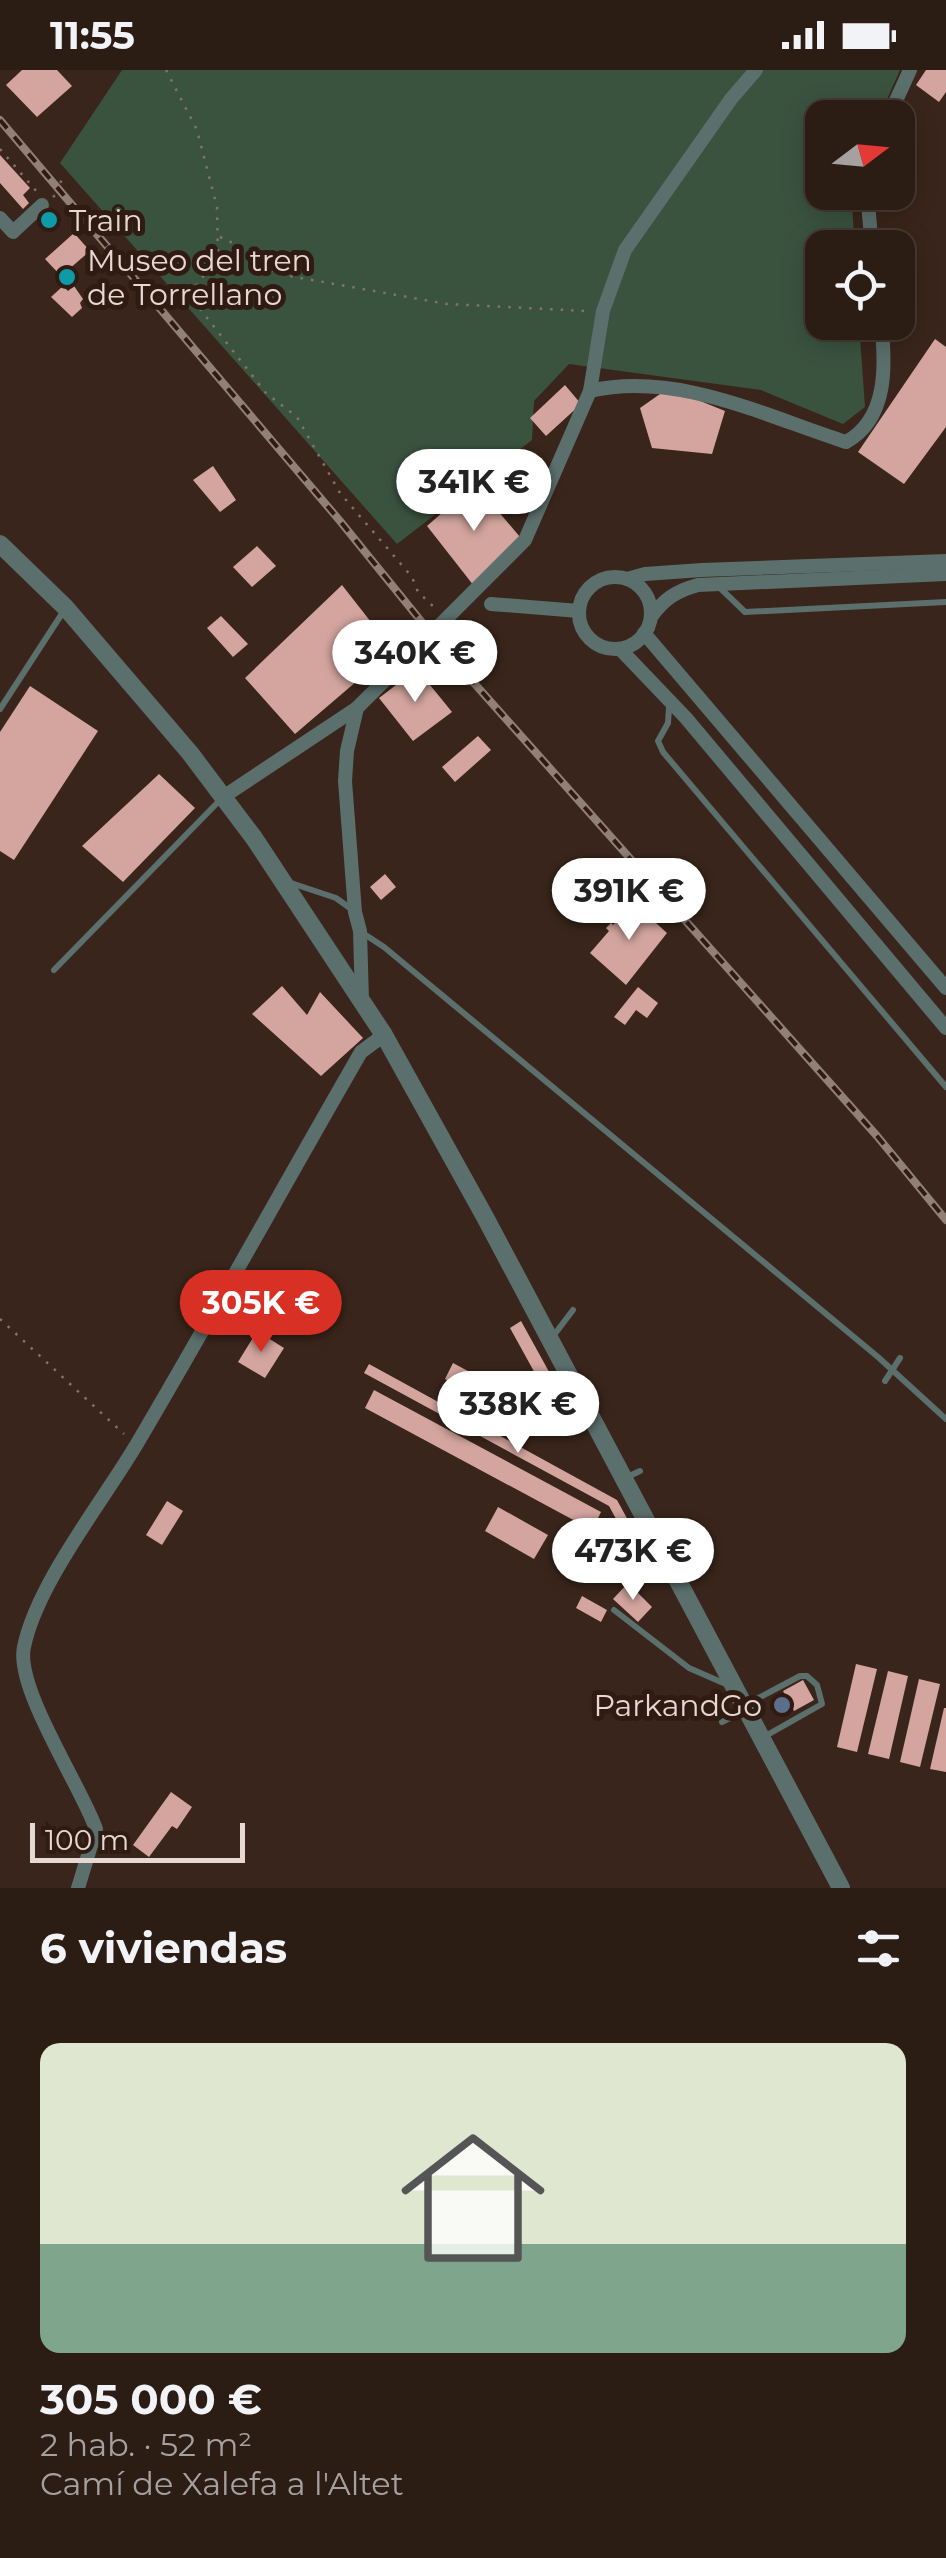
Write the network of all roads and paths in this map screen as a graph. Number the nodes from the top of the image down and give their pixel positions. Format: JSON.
{"nodes":[{"id":1,"x":166,"y":70,"type":"edge"},
{"id":2,"x":756,"y":70,"type":"edge"},
{"id":3,"x":910,"y":70,"type":"edge"},
{"id":4,"x":896,"y":100,"type":"edge"},
{"id":5,"x":0,"y":149,"type":"edge"},
{"id":6,"x":60,"y":180,"type":"dead end"},
{"id":7,"x":42,"y":205,"type":"dead end"},
{"id":8,"x":0,"y":218,"type":"edge"},
{"id":9,"x":218,"y":236,"type":"junction"},
{"id":10,"x":603,"y":312,"type":"junction"},
{"id":11,"x":883,"y":340,"type":"edge"},
{"id":12,"x":590,"y":391,"type":"junction"},
{"id":13,"x":0,"y":544,"type":"edge"},
{"id":14,"x":946,"y":560,"type":"edge"},
{"id":15,"x":946,"y":574,"type":"edge"},
{"id":16,"x":627,"y":579,"type":"junction"},
{"id":17,"x":716,"y":584,"type":"junction"},
{"id":18,"x":946,"y":602,"type":"edge"},
{"id":19,"x":491,"y":604,"type":"dead end"},
{"id":20,"x":66,"y":608,"type":"junction"},
{"id":21,"x":580,"y":611,"type":"junction"},
{"id":22,"x":650,"y":617,"type":"junction"},
{"id":23,"x":447,"y":619,"type":"junction"},
{"id":24,"x":644,"y":633,"type":"junction"},
{"id":25,"x":620,"y":649,"type":"junction"},
{"id":26,"x":666,"y":696,"type":"junction"},
{"id":27,"x":357,"y":708,"type":"junction"},
{"id":28,"x":0,"y":709,"type":"edge"},
{"id":29,"x":223,"y":797,"type":"junction"},
{"id":30,"x":282,"y":880,"type":"junction"},
{"id":31,"x":355,"y":912,"type":"junction"},
{"id":32,"x":360,"y":931,"type":"junction"},
{"id":33,"x":54,"y":970,"type":"dead end"},
{"id":34,"x":946,"y":988,"type":"edge"},
{"id":35,"x":362,"y":1001,"type":"junction"},
{"id":36,"x":946,"y":1028,"type":"edge"},
{"id":37,"x":384,"y":1035,"type":"junction"},
{"id":38,"x":946,"y":1087,"type":"edge"},
{"id":39,"x":574,"y":1310,"type":"dead end"},
{"id":40,"x":0,"y":1319,"type":"edge"},
{"id":41,"x":550,"y":1340,"type":"junction"},
{"id":42,"x":900,"y":1358,"type":"dead end"},
{"id":43,"x":891,"y":1369,"type":"junction"},
{"id":44,"x":884,"y":1381,"type":"dead end"},
{"id":45,"x":558,"y":1417,"type":"dead end"},
{"id":46,"x":946,"y":1419,"type":"edge"},
{"id":47,"x":596,"y":1425,"type":"junction"},
{"id":48,"x":136,"y":1444,"type":"junction"},
{"id":49,"x":614,"y":1610,"type":"dead end"},
{"id":50,"x":734,"y":1687,"type":"junction"},
{"id":51,"x":745,"y":1708,"type":"junction"},
{"id":52,"x":722,"y":1722,"type":"dead end"},
{"id":53,"x":761,"y":1738,"type":"junction"},
{"id":54,"x":78,"y":1888,"type":"edge"},
{"id":55,"x":841,"y":1888,"type":"edge"}],
"edges":[{"from":1,"to":9,"type":"path"},
{"from":2,"to":10,"type":"street"},
{"from":3,"to":4,"type":"street"},
{"from":5,"to":6,"type":"path"},
{"from":7,"to":8,"type":"street"},
{"from":9,"to":10,"type":"path"},
{"from":9,"to":23,"type":"path"},
{"from":10,"to":12,"type":"street"},
{"from":11,"to":12,"type":"street"},
{"from":12,"to":23,"type":"street"},
{"from":13,"to":20,"type":"street"},
{"from":14,"to":16,"type":"street"},
{"from":15,"to":17,"type":"street"},
{"from":16,"to":21,"type":"street"},
{"from":16,"to":22,"type":"street"},
{"from":17,"to":18,"type":"lane"},
{"from":17,"to":22,"type":"street"},
{"from":19,"to":21,"type":"street"},
{"from":20,"to":28,"type":"lane"},
{"from":20,"to":29,"type":"street"},
{"from":21,"to":25,"type":"street"},
{"from":22,"to":24,"type":"street"},
{"from":23,"to":27,"type":"street"},
{"from":24,"to":25,"type":"street"},
{"from":24,"to":34,"type":"street"},
{"from":25,"to":26,"type":"street"},
{"from":26,"to":36,"type":"street"},
{"from":26,"to":38,"type":"lane"},
{"from":27,"to":29,"type":"street"},
{"from":27,"to":31,"type":"street"},
{"from":29,"to":30,"type":"street"},
{"from":29,"to":33,"type":"lane"},
{"from":30,"to":31,"type":"lane"},
{"from":30,"to":35,"type":"street"},
{"from":31,"to":32,"type":"street"},
{"from":32,"to":35,"type":"street"},
{"from":32,"to":43,"type":"lane"},
{"from":35,"to":37,"type":"street"},
{"from":37,"to":41,"type":"street"},
{"from":37,"to":48,"type":"street"},
{"from":39,"to":41,"type":"lane"},
{"from":40,"to":48,"type":"path"},
{"from":41,"to":47,"type":"street"},
{"from":42,"to":43,"type":"lane"},
{"from":43,"to":44,"type":"lane"},
{"from":43,"to":46,"type":"lane"},
{"from":45,"to":47,"type":"lane"},
{"from":47,"to":50,"type":"street"},
{"from":48,"to":54,"type":"street"},
{"from":49,"to":50,"type":"lane"},
{"from":50,"to":51,"type":"street"},
{"from":51,"to":52,"type":"lane"},
{"from":51,"to":53,"type":"street"},
{"from":51,"to":53,"type":"lane"},
{"from":53,"to":55,"type":"street"}]}
